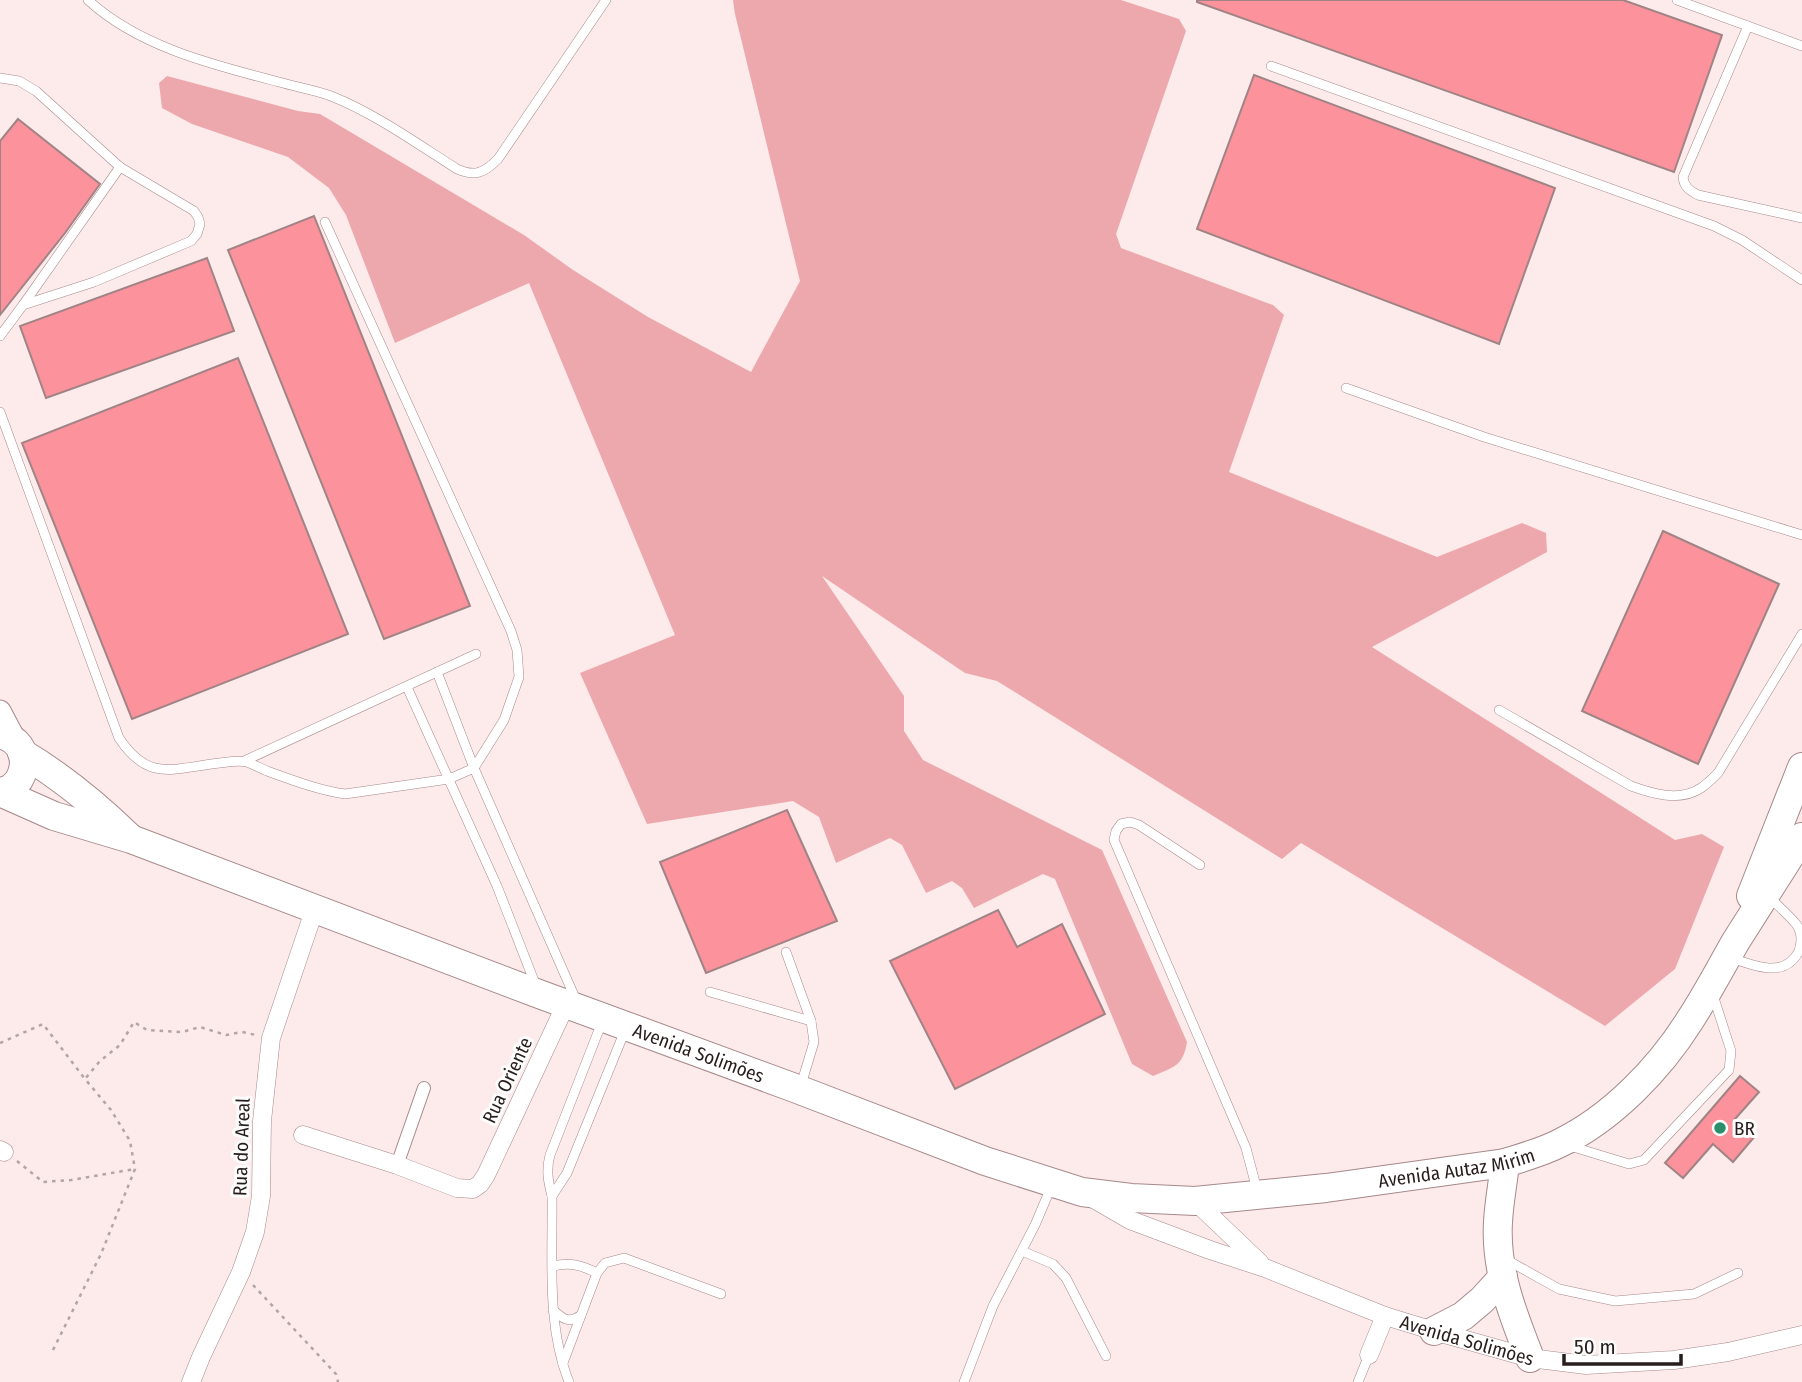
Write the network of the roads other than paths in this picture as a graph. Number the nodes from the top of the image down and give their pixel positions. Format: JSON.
{"nodes":[{"id":1,"x":88,"y":0,"type":"edge"},
{"id":2,"x":606,"y":0,"type":"edge"},
{"id":3,"x":1677,"y":0,"type":"edge"},
{"id":4,"x":1748,"y":26,"type":"junction"},
{"id":5,"x":1802,"y":46,"type":"edge"},
{"id":6,"x":1271,"y":66,"type":"dead end"},
{"id":7,"x":0,"y":78,"type":"edge"},
{"id":8,"x":120,"y":167,"type":"junction"},
{"id":9,"x":1802,"y":218,"type":"edge"},
{"id":10,"x":325,"y":222,"type":"dead end"},
{"id":11,"x":1802,"y":280,"type":"edge"},
{"id":12,"x":23,"y":305,"type":"junction"},
{"id":13,"x":0,"y":337,"type":"edge"},
{"id":14,"x":1346,"y":388,"type":"dead end"},
{"id":15,"x":0,"y":412,"type":"edge"},
{"id":16,"x":1802,"y":536,"type":"edge"},
{"id":17,"x":1802,"y":634,"type":"edge"},
{"id":18,"x":476,"y":653,"type":"dead end"},
{"id":19,"x":437,"y":672,"type":"junction"},
{"id":20,"x":407,"y":687,"type":"junction"},
{"id":21,"x":1499,"y":710,"type":"dead end"},
{"id":22,"x":0,"y":711,"type":"edge"},
{"id":23,"x":14,"y":744,"type":"edge"},
{"id":24,"x":244,"y":761,"type":"junction"},
{"id":25,"x":474,"y":768,"type":"junction"},
{"id":26,"x":1802,"y":768,"type":"edge"},
{"id":27,"x":449,"y":779,"type":"junction"},
{"id":28,"x":0,"y":792,"type":"edge"},
{"id":29,"x":1802,"y":837,"type":"edge"},
{"id":30,"x":131,"y":839,"type":"junction"},
{"id":31,"x":1200,"y":864,"type":"dead end"},
{"id":32,"x":1766,"y":894,"type":"junction"},
{"id":33,"x":315,"y":908,"type":"junction"},
{"id":34,"x":1732,"y":949,"type":"junction"},
{"id":35,"x":786,"y":953,"type":"dead end"},
{"id":36,"x":1710,"y":986,"type":"junction"},
{"id":37,"x":710,"y":992,"type":"dead end"},
{"id":38,"x":539,"y":994,"type":"junction"},
{"id":39,"x":594,"y":1014,"type":"junction"},
{"id":40,"x":810,"y":1021,"type":"junction"},
{"id":41,"x":424,"y":1088,"type":"dead end"},
{"id":42,"x":800,"y":1090,"type":"junction"},
{"id":43,"x":303,"y":1135,"type":"dead end"},
{"id":44,"x":1561,"y":1143,"type":"junction"},
{"id":45,"x":1505,"y":1163,"type":"junction"},
{"id":46,"x":397,"y":1165,"type":"junction"},
{"id":47,"x":1052,"y":1183,"type":"junction"},
{"id":48,"x":1082,"y":1192,"type":"junction"},
{"id":49,"x":1259,"y":1195,"type":"junction"},
{"id":50,"x":552,"y":1196,"type":"junction"},
{"id":51,"x":1195,"y":1201,"type":"junction"},
{"id":52,"x":1022,"y":1251,"type":"junction"},
{"id":53,"x":553,"y":1266,"type":"junction"},
{"id":54,"x":1501,"y":1266,"type":"junction"},
{"id":55,"x":1265,"y":1268,"type":"junction"},
{"id":56,"x":597,"y":1273,"type":"junction"},
{"id":57,"x":1738,"y":1273,"type":"dead end"},
{"id":58,"x":721,"y":1294,"type":"dead end"},
{"id":59,"x":554,"y":1310,"type":"junction"},
{"id":60,"x":581,"y":1315,"type":"junction"},
{"id":61,"x":1385,"y":1316,"type":"junction"},
{"id":62,"x":1434,"y":1331,"type":"junction"},
{"id":63,"x":1802,"y":1335,"type":"edge"},
{"id":64,"x":1369,"y":1355,"type":"joint"},
{"id":65,"x":1105,"y":1356,"type":"dead end"},
{"id":66,"x":1530,"y":1358,"type":"junction"},
{"id":67,"x":562,"y":1366,"type":"junction"},
{"id":68,"x":191,"y":1382,"type":"edge"},
{"id":69,"x":569,"y":1382,"type":"edge"},
{"id":70,"x":964,"y":1382,"type":"edge"},
{"id":71,"x":1358,"y":1382,"type":"edge"}],
"edges":[{"from":1,"to":2,"type":"lane"},
{"from":3,"to":4,"type":"lane"},
{"from":4,"to":5,"type":"lane"},
{"from":4,"to":9,"type":"lane"},
{"from":6,"to":11,"type":"lane"},
{"from":7,"to":8,"type":"lane"},
{"from":8,"to":12,"type":"lane"},
{"from":8,"to":12,"type":"lane"},
{"from":10,"to":25,"type":"lane"},
{"from":12,"to":13,"type":"lane"},
{"from":14,"to":16,"type":"lane"},
{"from":15,"to":24,"type":"lane"},
{"from":17,"to":21,"type":"lane"},
{"from":18,"to":19,"type":"lane"},
{"from":19,"to":20,"type":"lane"},
{"from":19,"to":25,"type":"lane"},
{"from":20,"to":24,"type":"lane"},
{"from":20,"to":27,"type":"lane"},
{"from":22,"to":23,"type":"street"},
{"from":23,"to":28,"type":"main road"},
{"from":23,"to":30,"type":"main road","name":"Avenida Solimões"},
{"from":24,"to":27,"type":"lane"},
{"from":25,"to":27,"type":"lane"},
{"from":25,"to":39,"type":"lane"},
{"from":26,"to":34,"type":"main road","name":"Avenida Autaz Mirim"},
{"from":27,"to":38,"type":"lane"},
{"from":28,"to":30,"type":"main road","name":"Avenida Solimões"},
{"from":29,"to":32,"type":"main road","name":"Avenida Autaz Mirim"},
{"from":30,"to":33,"type":"main road","name":"Avenida Solimões"},
{"from":31,"to":49,"type":"lane"},
{"from":32,"to":34,"type":"main road","name":"Avenida Autaz Mirim"},
{"from":32,"to":34,"type":"lane"},
{"from":33,"to":38,"type":"main road","name":"Avenida Solimões"},
{"from":33,"to":68,"type":"street","name":"Rua do Areal"},
{"from":34,"to":36,"type":"main road","name":"Avenida Autaz Mirim"},
{"from":35,"to":40,"type":"lane"},
{"from":36,"to":44,"type":"main road","name":"Avenida Autaz Mirim"},
{"from":36,"to":44,"type":"lane"},
{"from":37,"to":40,"type":"lane"},
{"from":38,"to":39,"type":"main road","name":"Avenida Solimões"},
{"from":39,"to":42,"type":"main road","name":"Avenida Solimões"},
{"from":39,"to":46,"type":"street","name":"Rua Oriente"},
{"from":39,"to":50,"type":"lane"},
{"from":39,"to":50,"type":"lane"},
{"from":40,"to":42,"type":"lane"},
{"from":41,"to":46,"type":"street"},
{"from":42,"to":47,"type":"main road","name":"Avenida Solimões"},
{"from":43,"to":46,"type":"street"},
{"from":44,"to":45,"type":"main road","name":"Avenida Autaz Mirim"},
{"from":45,"to":49,"type":"main road","name":"Avenida Autaz Mirim"},
{"from":45,"to":54,"type":"main road"},
{"from":47,"to":48,"type":"main road","name":"Avenida Solimões"},
{"from":47,"to":52,"type":"lane"},
{"from":48,"to":51,"type":"main road","name":"Avenida Autaz Mirim"},
{"from":48,"to":55,"type":"street","name":"Avenida Solimões"},
{"from":49,"to":51,"type":"main road","name":"Avenida Autaz Mirim"},
{"from":50,"to":53,"type":"lane"},
{"from":51,"to":55,"type":"street","name":"Avenida Solimões"},
{"from":52,"to":65,"type":"lane"},
{"from":52,"to":70,"type":"lane"},
{"from":53,"to":56,"type":"lane"},
{"from":53,"to":59,"type":"lane"},
{"from":54,"to":57,"type":"lane"},
{"from":54,"to":62,"type":"main road"},
{"from":54,"to":66,"type":"main road"},
{"from":55,"to":61,"type":"street","name":"Avenida Solimões"},
{"from":56,"to":58,"type":"lane"},
{"from":56,"to":60,"type":"lane"},
{"from":59,"to":60,"type":"lane"},
{"from":59,"to":67,"type":"lane"},
{"from":60,"to":67,"type":"lane"},
{"from":61,"to":62,"type":"street","name":"Avenida Solimões"},
{"from":61,"to":64,"type":"street"},
{"from":62,"to":66,"type":"street","name":"Avenida Solimões"},
{"from":63,"to":66,"type":"street","name":"Avenida Solimões"},
{"from":64,"to":71,"type":"lane"},
{"from":67,"to":69,"type":"lane"}]}
